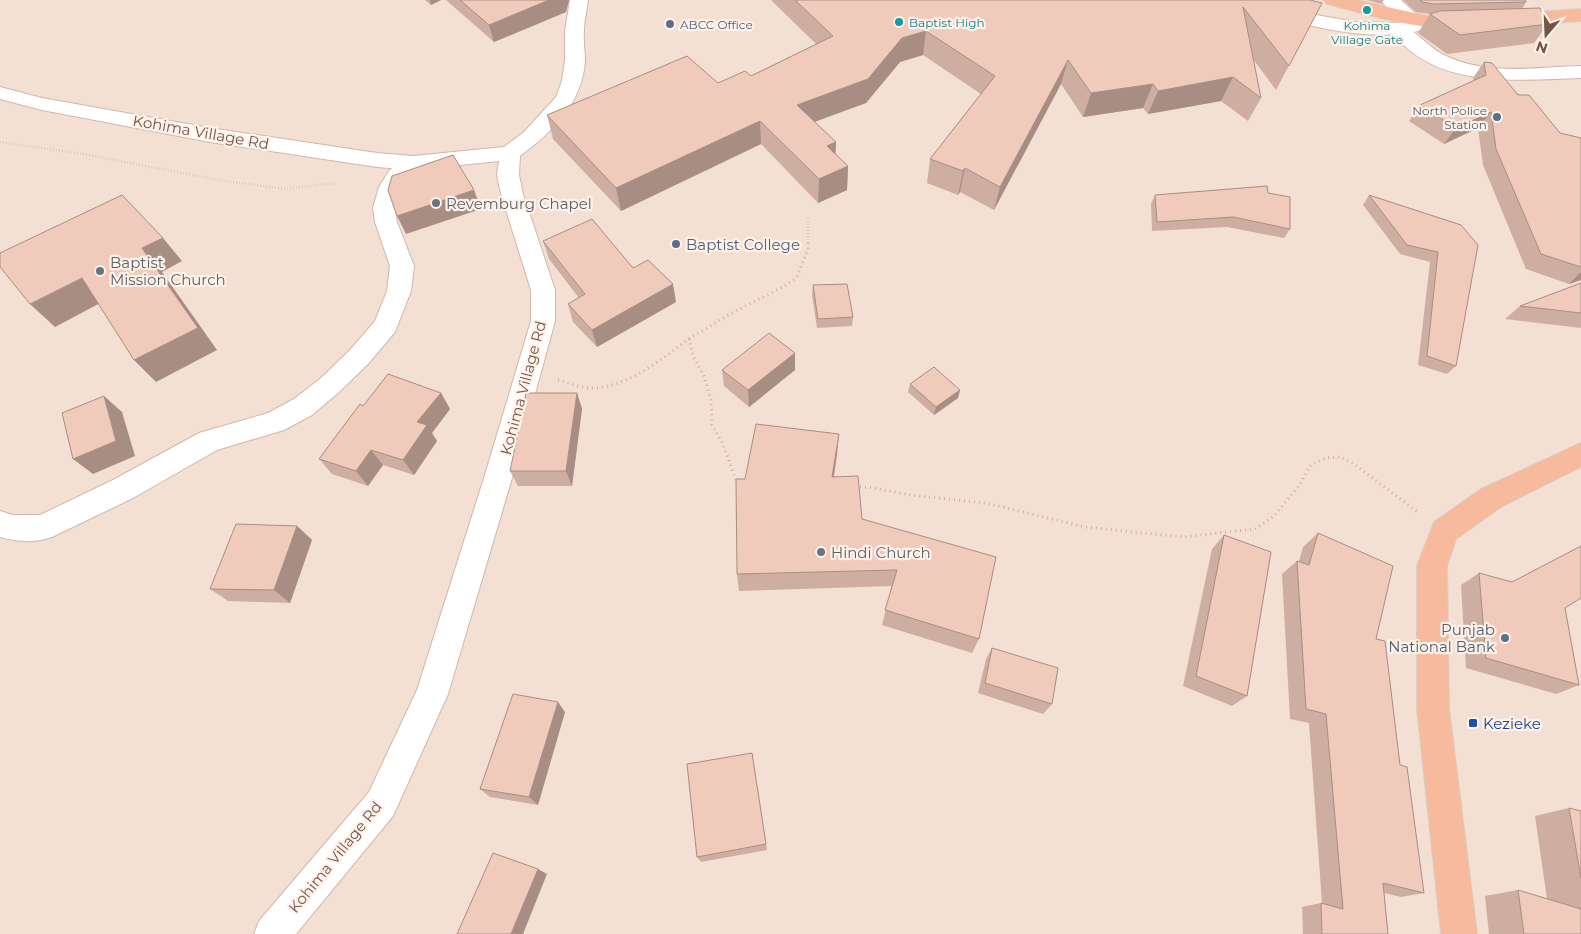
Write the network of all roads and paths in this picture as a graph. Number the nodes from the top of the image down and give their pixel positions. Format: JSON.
{"nodes":[{"id":1,"x":580,"y":0,"type":"edge"},
{"id":2,"x":1237,"y":0,"type":"edge"},
{"id":3,"x":1333,"y":0,"type":"edge"},
{"id":4,"x":1390,"y":0,"type":"edge"},
{"id":5,"x":1581,"y":15,"type":"edge"},
{"id":6,"x":1413,"y":24,"type":"junction"},
{"id":7,"x":1581,"y":72,"type":"edge"},
{"id":8,"x":0,"y":93,"type":"edge"},
{"id":9,"x":0,"y":142,"type":"edge"},
{"id":10,"x":510,"y":153,"type":"junction"},
{"id":11,"x":413,"y":163,"type":"junction"},
{"id":12,"x":342,"y":182,"type":"dead end"},
{"id":13,"x":808,"y":218,"type":"dead end"},
{"id":14,"x":689,"y":340,"type":"junction"},
{"id":15,"x":528,"y":372,"type":"junction"},
{"id":16,"x":1581,"y":454,"type":"edge"},
{"id":17,"x":738,"y":485,"type":"edge"},
{"id":18,"x":849,"y":487,"type":"edge"},
{"id":19,"x":0,"y":524,"type":"edge"},
{"id":20,"x":1444,"y":531,"type":"junction"},
{"id":21,"x":272,"y":934,"type":"edge"},
{"id":22,"x":1459,"y":934,"type":"edge"}],
"edges":[{"from":1,"to":10,"type":"main road"},
{"from":2,"to":6,"type":"main road"},
{"from":3,"to":6,"type":"highway"},
{"from":4,"to":6,"type":"main road"},
{"from":5,"to":6,"type":"highway"},
{"from":6,"to":7,"type":"main road"},
{"from":8,"to":11,"type":"main road","name":"Kohima Village Rd"},
{"from":9,"to":12,"type":"path"},
{"from":10,"to":11,"type":"main road","name":"Kohima Village Rd"},
{"from":10,"to":15,"type":"main road","name":"Kohima Village Rd"},
{"from":11,"to":19,"type":"main road"},
{"from":13,"to":14,"type":"path"},
{"from":14,"to":15,"type":"path"},
{"from":14,"to":17,"type":"path"},
{"from":15,"to":21,"type":"main road","name":"Kohima Village Rd"},
{"from":16,"to":20,"type":"highway"},
{"from":18,"to":20,"type":"path"},
{"from":20,"to":22,"type":"highway"}]}
